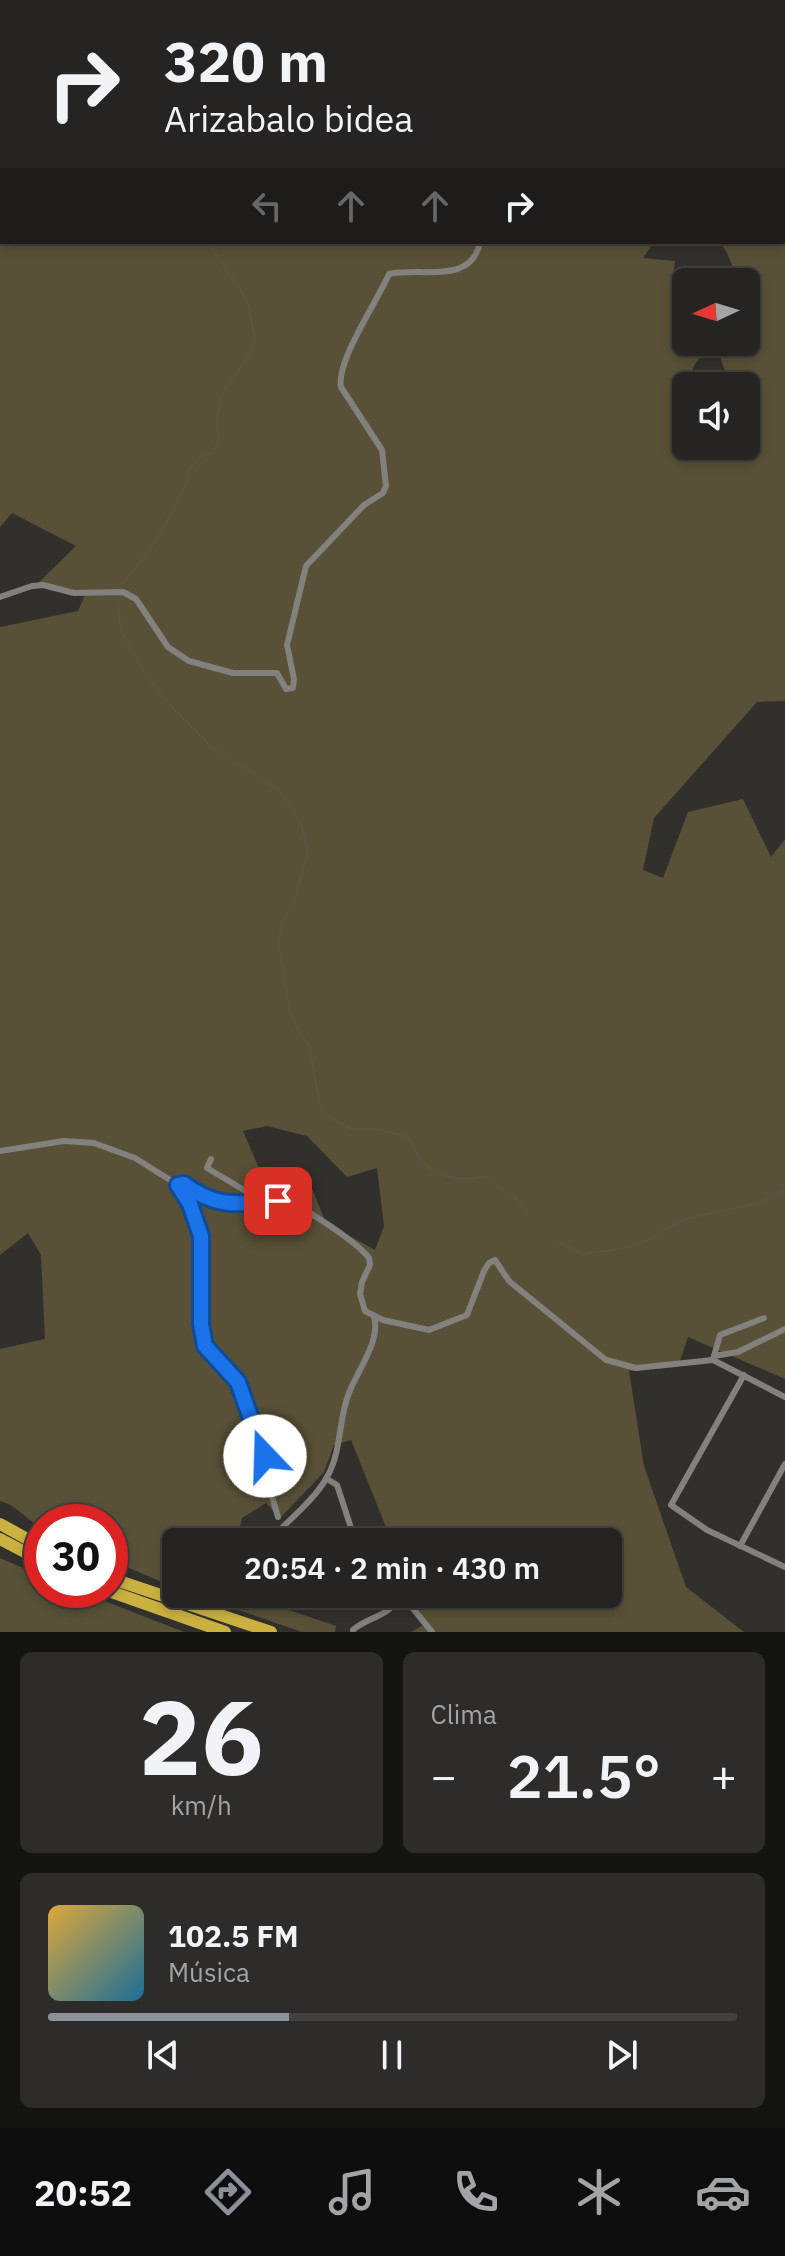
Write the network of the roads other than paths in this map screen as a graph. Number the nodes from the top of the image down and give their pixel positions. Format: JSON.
{"nodes":[{"id":1,"x":479,"y":244,"type":"edge"},
{"id":2,"x":0,"y":597,"type":"edge"},
{"id":3,"x":0,"y":1151,"type":"edge"},
{"id":4,"x":211,"y":1159,"type":"dead end"},
{"id":5,"x":178,"y":1185,"type":"junction"},
{"id":6,"x":264,"y":1202,"type":"junction"},
{"id":7,"x":374,"y":1317,"type":"junction"},
{"id":8,"x":764,"y":1318,"type":"dead end"},
{"id":9,"x":785,"y":1329,"type":"edge"},
{"id":10,"x":714,"y":1358,"type":"junction"},
{"id":11,"x":744,"y":1375,"type":"junction"},
{"id":12,"x":785,"y":1397,"type":"edge"},
{"id":13,"x":785,"y":1464,"type":"edge"},
{"id":14,"x":327,"y":1479,"type":"junction"},
{"id":15,"x":278,"y":1517,"type":"dead end"},
{"id":16,"x":0,"y":1524,"type":"edge"},
{"id":17,"x":281,"y":1528,"type":"edge"},
{"id":18,"x":351,"y":1528,"type":"edge"},
{"id":19,"x":24,"y":1537,"type":"edge"},
{"id":20,"x":0,"y":1539,"type":"edge"},
{"id":21,"x":740,"y":1546,"type":"junction"},
{"id":22,"x":24,"y":1552,"type":"edge"},
{"id":23,"x":785,"y":1567,"type":"edge"},
{"id":24,"x":128,"y":1584,"type":"edge"},
{"id":25,"x":128,"y":1598,"type":"edge"},
{"id":26,"x":391,"y":1608,"type":"edge"},
{"id":27,"x":413,"y":1608,"type":"edge"},
{"id":28,"x":353,"y":1630,"type":"dead end"},
{"id":29,"x":225,"y":1632,"type":"edge"},
{"id":30,"x":271,"y":1632,"type":"edge"},
{"id":31,"x":432,"y":1632,"type":"edge"}],
"edges":[{"from":1,"to":2,"type":"street"},
{"from":3,"to":5,"type":"street"},
{"from":4,"to":6,"type":"street"},
{"from":5,"to":6,"type":"street"},
{"from":5,"to":15,"type":"street"},
{"from":6,"to":7,"type":"street"},
{"from":7,"to":10,"type":"street"},
{"from":7,"to":14,"type":"street"},
{"from":8,"to":10,"type":"street"},
{"from":9,"to":10,"type":"street"},
{"from":10,"to":11,"type":"street"},
{"from":11,"to":12,"type":"street"},
{"from":11,"to":21,"type":"street"},
{"from":13,"to":21,"type":"street"},
{"from":14,"to":17,"type":"street"},
{"from":14,"to":18,"type":"street"},
{"from":16,"to":19,"type":"highway"},
{"from":20,"to":22,"type":"highway"},
{"from":21,"to":23,"type":"street"},
{"from":24,"to":30,"type":"highway"},
{"from":25,"to":29,"type":"highway"},
{"from":26,"to":28,"type":"street"},
{"from":27,"to":31,"type":"street"}]}
